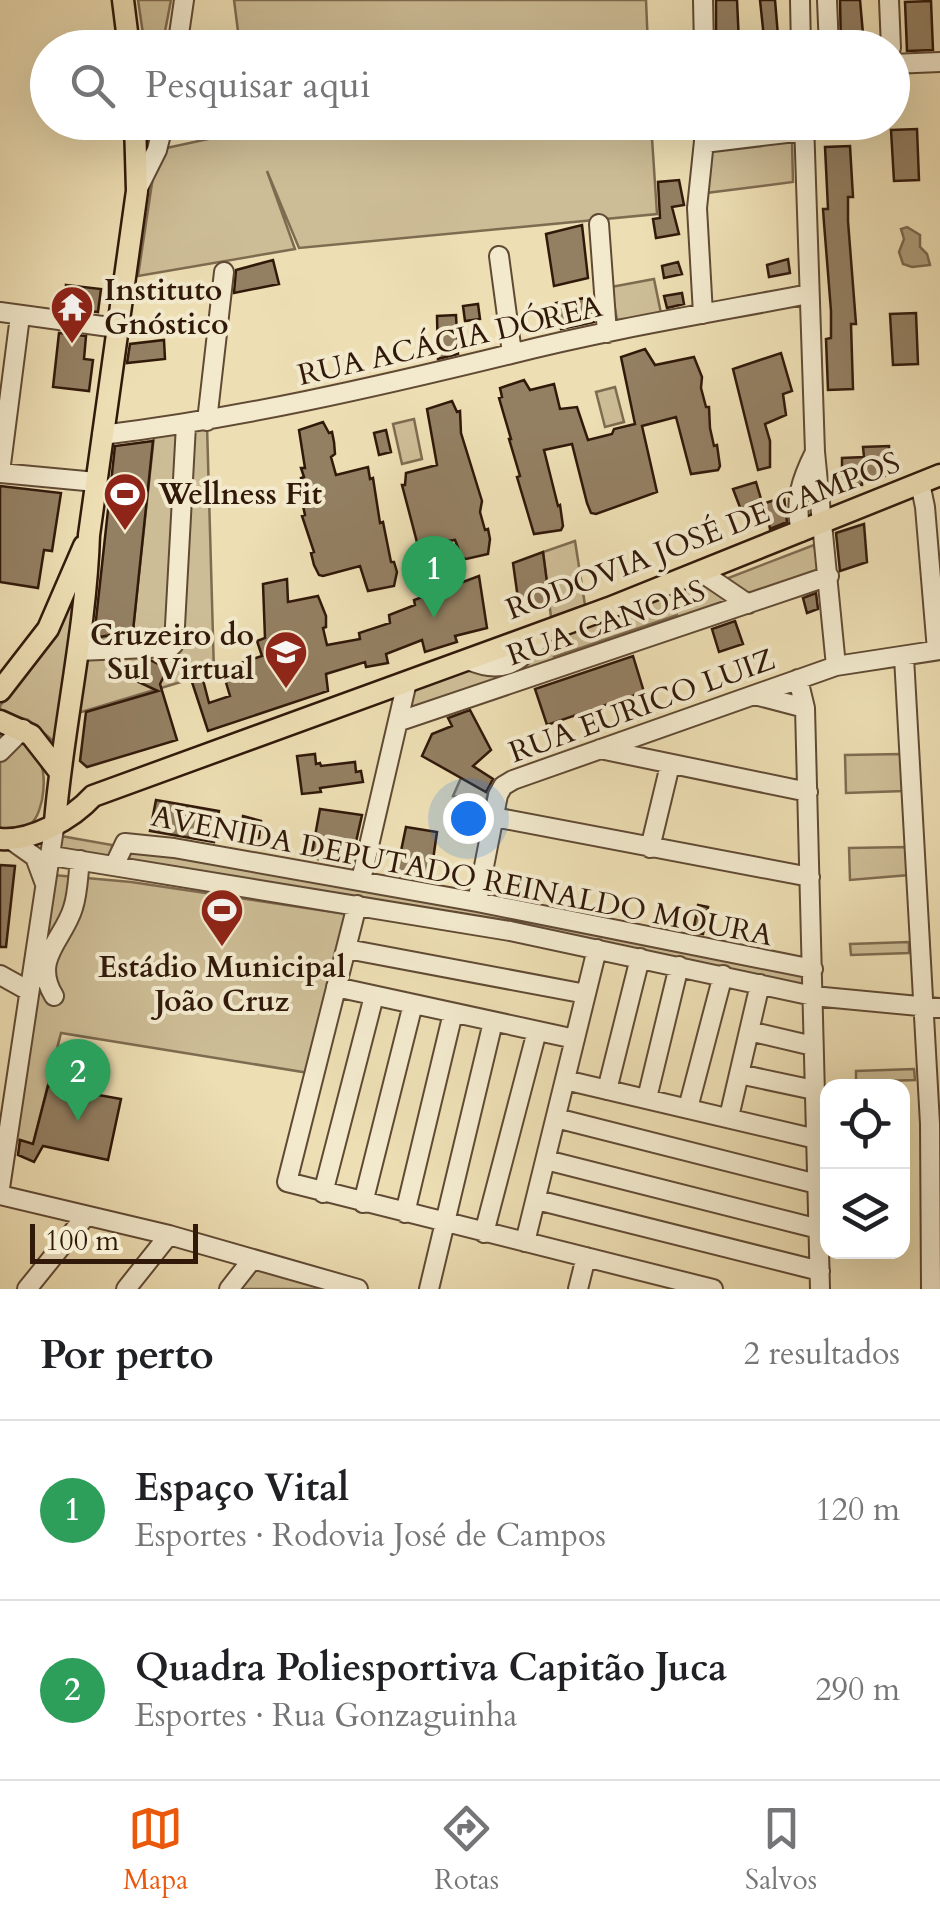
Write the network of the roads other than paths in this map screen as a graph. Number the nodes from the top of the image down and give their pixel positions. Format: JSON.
{"nodes":[{"id":1,"x":123,"y":0,"type":"edge"},
{"id":2,"x":184,"y":0,"type":"edge"},
{"id":3,"x":703,"y":0,"type":"edge"},
{"id":4,"x":800,"y":0,"type":"edge"},
{"id":5,"x":827,"y":0,"type":"edge"},
{"id":6,"x":889,"y":0,"type":"edge"},
{"id":7,"x":127,"y":30,"type":"edge"},
{"id":8,"x":180,"y":30,"type":"edge"},
{"id":9,"x":704,"y":30,"type":"edge"},
{"id":10,"x":801,"y":30,"type":"edge"},
{"id":11,"x":829,"y":30,"type":"edge"},
{"id":12,"x":890,"y":30,"type":"edge"},
{"id":13,"x":940,"y":62,"type":"edge"},
{"id":14,"x":910,"y":63,"type":"edge"},
{"id":15,"x":136,"y":140,"type":"edge"},
{"id":16,"x":159,"y":140,"type":"edge"},
{"id":17,"x":704,"y":140,"type":"edge"},
{"id":18,"x":723,"y":140,"type":"edge"},
{"id":19,"x":804,"y":140,"type":"edge"},
{"id":20,"x":704,"y":143,"type":"junction"},
{"id":21,"x":137,"y":191,"type":"junction"},
{"id":22,"x":598,"y":224,"type":"dead end"},
{"id":23,"x":499,"y":256,"type":"dead end"},
{"id":24,"x":224,"y":272,"type":"dead end"},
{"id":25,"x":809,"y":294,"type":"junction"},
{"id":26,"x":0,"y":312,"type":"edge"},
{"id":27,"x":703,"y":314,"type":"junction"},
{"id":28,"x":20,"y":316,"type":"junction"},
{"id":29,"x":117,"y":328,"type":"junction"},
{"id":30,"x":607,"y":333,"type":"junction"},
{"id":31,"x":512,"y":353,"type":"junction"},
{"id":32,"x":207,"y":421,"type":"junction"},
{"id":33,"x":186,"y":425,"type":"junction"},
{"id":34,"x":102,"y":436,"type":"junction"},
{"id":35,"x":815,"y":452,"type":"junction"},
{"id":36,"x":0,"y":472,"type":"edge"},
{"id":37,"x":930,"y":479,"type":"edge"},
{"id":38,"x":96,"y":482,"type":"junction"},
{"id":39,"x":933,"y":504,"type":"edge"},
{"id":40,"x":823,"y":522,"type":"junction"},
{"id":41,"x":801,"y":532,"type":"junction"},
{"id":42,"x":89,"y":535,"type":"junction"},
{"id":43,"x":701,"y":572,"type":"junction"},
{"id":44,"x":829,"y":576,"type":"junction"},
{"id":45,"x":748,"y":604,"type":"junction"},
{"id":46,"x":938,"y":650,"type":"edge"},
{"id":47,"x":78,"y":651,"type":"junction"},
{"id":48,"x":904,"y":657,"type":"junction"},
{"id":49,"x":836,"y":666,"type":"junction"},
{"id":50,"x":798,"y":680,"type":"junction"},
{"id":51,"x":407,"y":682,"type":"junction"},
{"id":52,"x":0,"y":691,"type":"edge"},
{"id":53,"x":755,"y":695,"type":"junction"},
{"id":54,"x":805,"y":708,"type":"junction"},
{"id":55,"x":0,"y":721,"type":"edge"},
{"id":56,"x":400,"y":721,"type":"junction"},
{"id":57,"x":23,"y":729,"type":"junction"},
{"id":58,"x":600,"y":749,"type":"junction"},
{"id":59,"x":0,"y":752,"type":"edge"},
{"id":60,"x":670,"y":766,"type":"junction"},
{"id":61,"x":58,"y":779,"type":"junction"},
{"id":62,"x":808,"y":792,"type":"junction"},
{"id":63,"x":92,"y":796,"type":"junction"},
{"id":64,"x":494,"y":817,"type":"junction"},
{"id":65,"x":55,"y":822,"type":"junction"},
{"id":66,"x":6,"y":839,"type":"edge"},
{"id":67,"x":650,"y":848,"type":"junction"},
{"id":68,"x":52,"y":856,"type":"junction"},
{"id":69,"x":80,"y":860,"type":"junction"},
{"id":70,"x":116,"y":864,"type":"junction"},
{"id":71,"x":810,"y":877,"type":"junction"},
{"id":72,"x":361,"y":880,"type":"junction"},
{"id":73,"x":45,"y":884,"type":"junction"},
{"id":74,"x":477,"y":902,"type":"junction"},
{"id":75,"x":358,"y":905,"type":"junction"},
{"id":76,"x":514,"y":909,"type":"junction"},
{"id":77,"x":510,"y":931,"type":"junction"},
{"id":78,"x":347,"y":948,"type":"junction"},
{"id":79,"x":597,"y":949,"type":"junction"},
{"id":80,"x":640,"y":958,"type":"junction"},
{"id":81,"x":679,"y":966,"type":"junction"},
{"id":82,"x":813,"y":969,"type":"junction"},
{"id":83,"x":723,"y":975,"type":"junction"},
{"id":84,"x":0,"y":976,"type":"edge"},
{"id":85,"x":760,"y":984,"type":"junction"},
{"id":86,"x":336,"y":987,"type":"junction"},
{"id":87,"x":29,"y":990,"type":"junction"},
{"id":88,"x":586,"y":994,"type":"junction"},
{"id":89,"x":54,"y":996,"type":"dead end"},
{"id":90,"x":374,"y":996,"type":"junction"},
{"id":91,"x":813,"y":996,"type":"junction"},
{"id":92,"x":413,"y":1004,"type":"junction"},
{"id":93,"x":931,"y":1008,"type":"edge"},
{"id":94,"x":453,"y":1013,"type":"junction"},
{"id":95,"x":493,"y":1022,"type":"junction"},
{"id":96,"x":537,"y":1031,"type":"junction"},
{"id":97,"x":748,"y":1031,"type":"junction"},
{"id":98,"x":575,"y":1039,"type":"junction"},
{"id":99,"x":813,"y":1046,"type":"junction"},
{"id":100,"x":738,"y":1074,"type":"junction"},
{"id":101,"x":565,"y":1080,"type":"junction"},
{"id":102,"x":607,"y":1090,"type":"junction"},
{"id":103,"x":814,"y":1090,"type":"junction"},
{"id":104,"x":647,"y":1098,"type":"junction"},
{"id":105,"x":688,"y":1108,"type":"junction"},
{"id":106,"x":729,"y":1117,"type":"junction"},
{"id":107,"x":556,"y":1118,"type":"junction"},
{"id":108,"x":935,"y":1124,"type":"edge"},
{"id":109,"x":4,"y":1130,"type":"edge"},
{"id":110,"x":816,"y":1139,"type":"junction"},
{"id":111,"x":546,"y":1160,"type":"junction"},
{"id":112,"x":817,"y":1184,"type":"junction"},
{"id":113,"x":0,"y":1192,"type":"edge"},
{"id":114,"x":323,"y":1193,"type":"junction"},
{"id":115,"x":537,"y":1200,"type":"junction"},
{"id":116,"x":363,"y":1202,"type":"junction"},
{"id":117,"x":405,"y":1213,"type":"junction"},
{"id":118,"x":85,"y":1217,"type":"junction"},
{"id":119,"x":444,"y":1223,"type":"junction"},
{"id":120,"x":819,"y":1228,"type":"junction"},
{"id":121,"x":484,"y":1232,"type":"junction"},
{"id":122,"x":169,"y":1235,"type":"junction"},
{"id":123,"x":526,"y":1242,"type":"junction"},
{"id":124,"x":586,"y":1257,"type":"junction"},
{"id":125,"x":251,"y":1260,"type":"junction"},
{"id":126,"x":820,"y":1280,"type":"edge"},
{"id":127,"x":27,"y":1289,"type":"edge"},
{"id":128,"x":126,"y":1289,"type":"edge"},
{"id":129,"x":229,"y":1289,"type":"edge"},
{"id":130,"x":358,"y":1289,"type":"edge"},
{"id":131,"x":429,"y":1289,"type":"edge"},
{"id":132,"x":578,"y":1289,"type":"edge"},
{"id":133,"x":713,"y":1289,"type":"edge"},
{"id":134,"x":931,"y":1289,"type":"edge"}],
"edges":[{"from":1,"to":7,"type":"main road"},
{"from":2,"to":8,"type":"street"},
{"from":3,"to":9,"type":"street"},
{"from":4,"to":10,"type":"street"},
{"from":5,"to":11,"type":"street"},
{"from":6,"to":12,"type":"street"},
{"from":13,"to":14,"type":"street"},
{"from":15,"to":21,"type":"main road"},
{"from":16,"to":21,"type":"street"},
{"from":17,"to":20,"type":"street"},
{"from":18,"to":20,"type":"street"},
{"from":19,"to":25,"type":"street"},
{"from":20,"to":27,"type":"street"},
{"from":21,"to":29,"type":"main road"},
{"from":22,"to":30,"type":"street"},
{"from":23,"to":31,"type":"street"},
{"from":24,"to":32,"type":"street"},
{"from":25,"to":27,"type":"street","name":"RUA ACÁCIA DÓREA"},
{"from":25,"to":35,"type":"street"},
{"from":26,"to":28,"type":"street"},
{"from":27,"to":30,"type":"street","name":"RUA ACÁCIA DÓREA"},
{"from":28,"to":29,"type":"street"},
{"from":28,"to":36,"type":"street"},
{"from":29,"to":34,"type":"main road"},
{"from":30,"to":31,"type":"street","name":"RUA ACÁCIA DÓREA"},
{"from":31,"to":32,"type":"street","name":"RUA ACÁCIA DÓREA"},
{"from":32,"to":33,"type":"street","name":"RUA ACÁCIA DÓREA"},
{"from":33,"to":34,"type":"street","name":"RUA ACÁCIA DÓREA"},
{"from":33,"to":47,"type":"street"},
{"from":34,"to":38,"type":"main road"},
{"from":35,"to":40,"type":"street"},
{"from":35,"to":41,"type":"street"},
{"from":36,"to":38,"type":"street"},
{"from":37,"to":39,"type":"street"},
{"from":37,"to":40,"type":"main road","name":"RODOVIA JOSÉ DE CAMPOS"},
{"from":38,"to":42,"type":"main road"},
{"from":39,"to":46,"type":"street"},
{"from":40,"to":41,"type":"main road","name":"RODOVIA JOSÉ DE CAMPOS"},
{"from":40,"to":44,"type":"street"},
{"from":41,"to":43,"type":"main road","name":"RODOVIA JOSÉ DE CAMPOS"},
{"from":42,"to":47,"type":"main road"},
{"from":42,"to":52,"type":"main road"},
{"from":43,"to":45,"type":"street"},
{"from":43,"to":51,"type":"main road","name":"RODOVIA JOSÉ DE CAMPOS"},
{"from":44,"to":45,"type":"street","name":"RUA CANOAS"},
{"from":44,"to":49,"type":"street"},
{"from":45,"to":56,"type":"street","name":"RUA CANOAS"},
{"from":46,"to":48,"type":"street","name":"RUA EURICO LUIZ"},
{"from":47,"to":61,"type":"main road"},
{"from":48,"to":49,"type":"street","name":"RUA EURICO LUIZ"},
{"from":48,"to":93,"type":"street"},
{"from":49,"to":50,"type":"street","name":"RUA EURICO LUIZ"},
{"from":50,"to":53,"type":"street","name":"RUA EURICO LUIZ"},
{"from":50,"to":54,"type":"street"},
{"from":51,"to":56,"type":"street"},
{"from":51,"to":63,"type":"main road","name":"RODOVIA JOSÉ DE CAMPOS"},
{"from":53,"to":54,"type":"street"},
{"from":53,"to":58,"type":"street","name":"RUA EURICO LUIZ"},
{"from":54,"to":62,"type":"street"},
{"from":55,"to":57,"type":"main road"},
{"from":56,"to":72,"type":"street"},
{"from":57,"to":59,"type":"street"},
{"from":57,"to":61,"type":"main road"},
{"from":58,"to":60,"type":"street"},
{"from":58,"to":64,"type":"street","name":"RUA EURICO LUIZ"},
{"from":60,"to":62,"type":"street"},
{"from":60,"to":67,"type":"street"},
{"from":61,"to":63,"type":"main road"},
{"from":61,"to":65,"type":"main road"},
{"from":62,"to":71,"type":"street"},
{"from":63,"to":65,"type":"main road","name":"RODOVIA JOSÉ DE CAMPOS"},
{"from":64,"to":67,"type":"street"},
{"from":64,"to":74,"type":"street","name":"RUA EURICO LUIZ"},
{"from":65,"to":66,"type":"main road","name":"RODOVIA JOSÉ DE CAMPOS"},
{"from":65,"to":68,"type":"street"},
{"from":66,"to":73,"type":"street"},
{"from":67,"to":71,"type":"street"},
{"from":68,"to":69,"type":"street","name":"AVENIDA DEPUTADO REINALDO MOURA"},
{"from":68,"to":73,"type":"street"},
{"from":69,"to":70,"type":"street","name":"AVENIDA DEPUTADO REINALDO MOURA"},
{"from":69,"to":89,"type":"street"},
{"from":70,"to":72,"type":"street","name":"AVENIDA DEPUTADO REINALDO MOURA"},
{"from":70,"to":75,"type":"street","name":"AVENIDA DEPUTADO REINALDO MOURA"},
{"from":71,"to":82,"type":"street"},
{"from":72,"to":74,"type":"street","name":"AVENIDA DEPUTADO REINALDO MOURA"},
{"from":73,"to":87,"type":"street"},
{"from":74,"to":76,"type":"street","name":"AVENIDA DEPUTADO REINALDO MOURA"},
{"from":75,"to":77,"type":"street","name":"AVENIDA DEPUTADO REINALDO MOURA"},
{"from":75,"to":78,"type":"street"},
{"from":76,"to":77,"type":"street"},
{"from":76,"to":82,"type":"street","name":"AVENIDA DEPUTADO REINALDO MOURA"},
{"from":77,"to":79,"type":"street","name":"AVENIDA DEPUTADO REINALDO MOURA"},
{"from":78,"to":86,"type":"street"},
{"from":78,"to":88,"type":"street"},
{"from":79,"to":80,"type":"street","name":"AVENIDA DEPUTADO REINALDO MOURA"},
{"from":79,"to":88,"type":"street"},
{"from":80,"to":81,"type":"street","name":"AVENIDA DEPUTADO REINALDO MOURA"},
{"from":80,"to":102,"type":"street"},
{"from":81,"to":83,"type":"street","name":"AVENIDA DEPUTADO REINALDO MOURA"},
{"from":81,"to":104,"type":"street"},
{"from":82,"to":91,"type":"street"},
{"from":83,"to":85,"type":"street","name":"AVENIDA DEPUTADO REINALDO MOURA"},
{"from":83,"to":105,"type":"street"},
{"from":84,"to":87,"type":"street"},
{"from":85,"to":91,"type":"street","name":"AVENIDA DEPUTADO REINALDO MOURA"},
{"from":85,"to":97,"type":"street"},
{"from":86,"to":90,"type":"street"},
{"from":86,"to":114,"type":"street"},
{"from":87,"to":109,"type":"street"},
{"from":88,"to":98,"type":"street"},
{"from":90,"to":92,"type":"street"},
{"from":90,"to":114,"type":"street"},
{"from":91,"to":93,"type":"street","name":"AVENIDA DEPUTADO REINALDO MOURA"},
{"from":91,"to":99,"type":"street"},
{"from":92,"to":94,"type":"street"},
{"from":92,"to":116,"type":"street"},
{"from":93,"to":108,"type":"street"},
{"from":94,"to":95,"type":"street"},
{"from":94,"to":117,"type":"street"},
{"from":95,"to":96,"type":"street"},
{"from":95,"to":119,"type":"street"},
{"from":96,"to":98,"type":"street"},
{"from":96,"to":121,"type":"street"},
{"from":97,"to":99,"type":"street"},
{"from":97,"to":100,"type":"street"},
{"from":98,"to":101,"type":"street"},
{"from":99,"to":103,"type":"street"},
{"from":100,"to":103,"type":"street"},
{"from":100,"to":106,"type":"street"},
{"from":101,"to":102,"type":"street"},
{"from":101,"to":107,"type":"street"},
{"from":102,"to":104,"type":"street"},
{"from":103,"to":110,"type":"street"},
{"from":104,"to":105,"type":"street"},
{"from":105,"to":106,"type":"street"},
{"from":106,"to":110,"type":"street"},
{"from":107,"to":111,"type":"street"},
{"from":107,"to":112,"type":"street"},
{"from":108,"to":134,"type":"street"},
{"from":109,"to":113,"type":"street"},
{"from":110,"to":112,"type":"street"},
{"from":111,"to":115,"type":"street"},
{"from":111,"to":120,"type":"street"},
{"from":112,"to":120,"type":"street"},
{"from":113,"to":118,"type":"street"},
{"from":114,"to":116,"type":"street"},
{"from":115,"to":123,"type":"street"},
{"from":115,"to":126,"type":"street"},
{"from":116,"to":117,"type":"street"},
{"from":117,"to":119,"type":"street"},
{"from":118,"to":122,"type":"street"},
{"from":118,"to":127,"type":"street"},
{"from":119,"to":121,"type":"street"},
{"from":119,"to":131,"type":"street"},
{"from":120,"to":126,"type":"street"},
{"from":121,"to":123,"type":"street"},
{"from":122,"to":125,"type":"street"},
{"from":122,"to":128,"type":"street"},
{"from":123,"to":124,"type":"street"},
{"from":124,"to":132,"type":"street"},
{"from":124,"to":133,"type":"street"},
{"from":125,"to":129,"type":"street"},
{"from":125,"to":130,"type":"street"}]}
